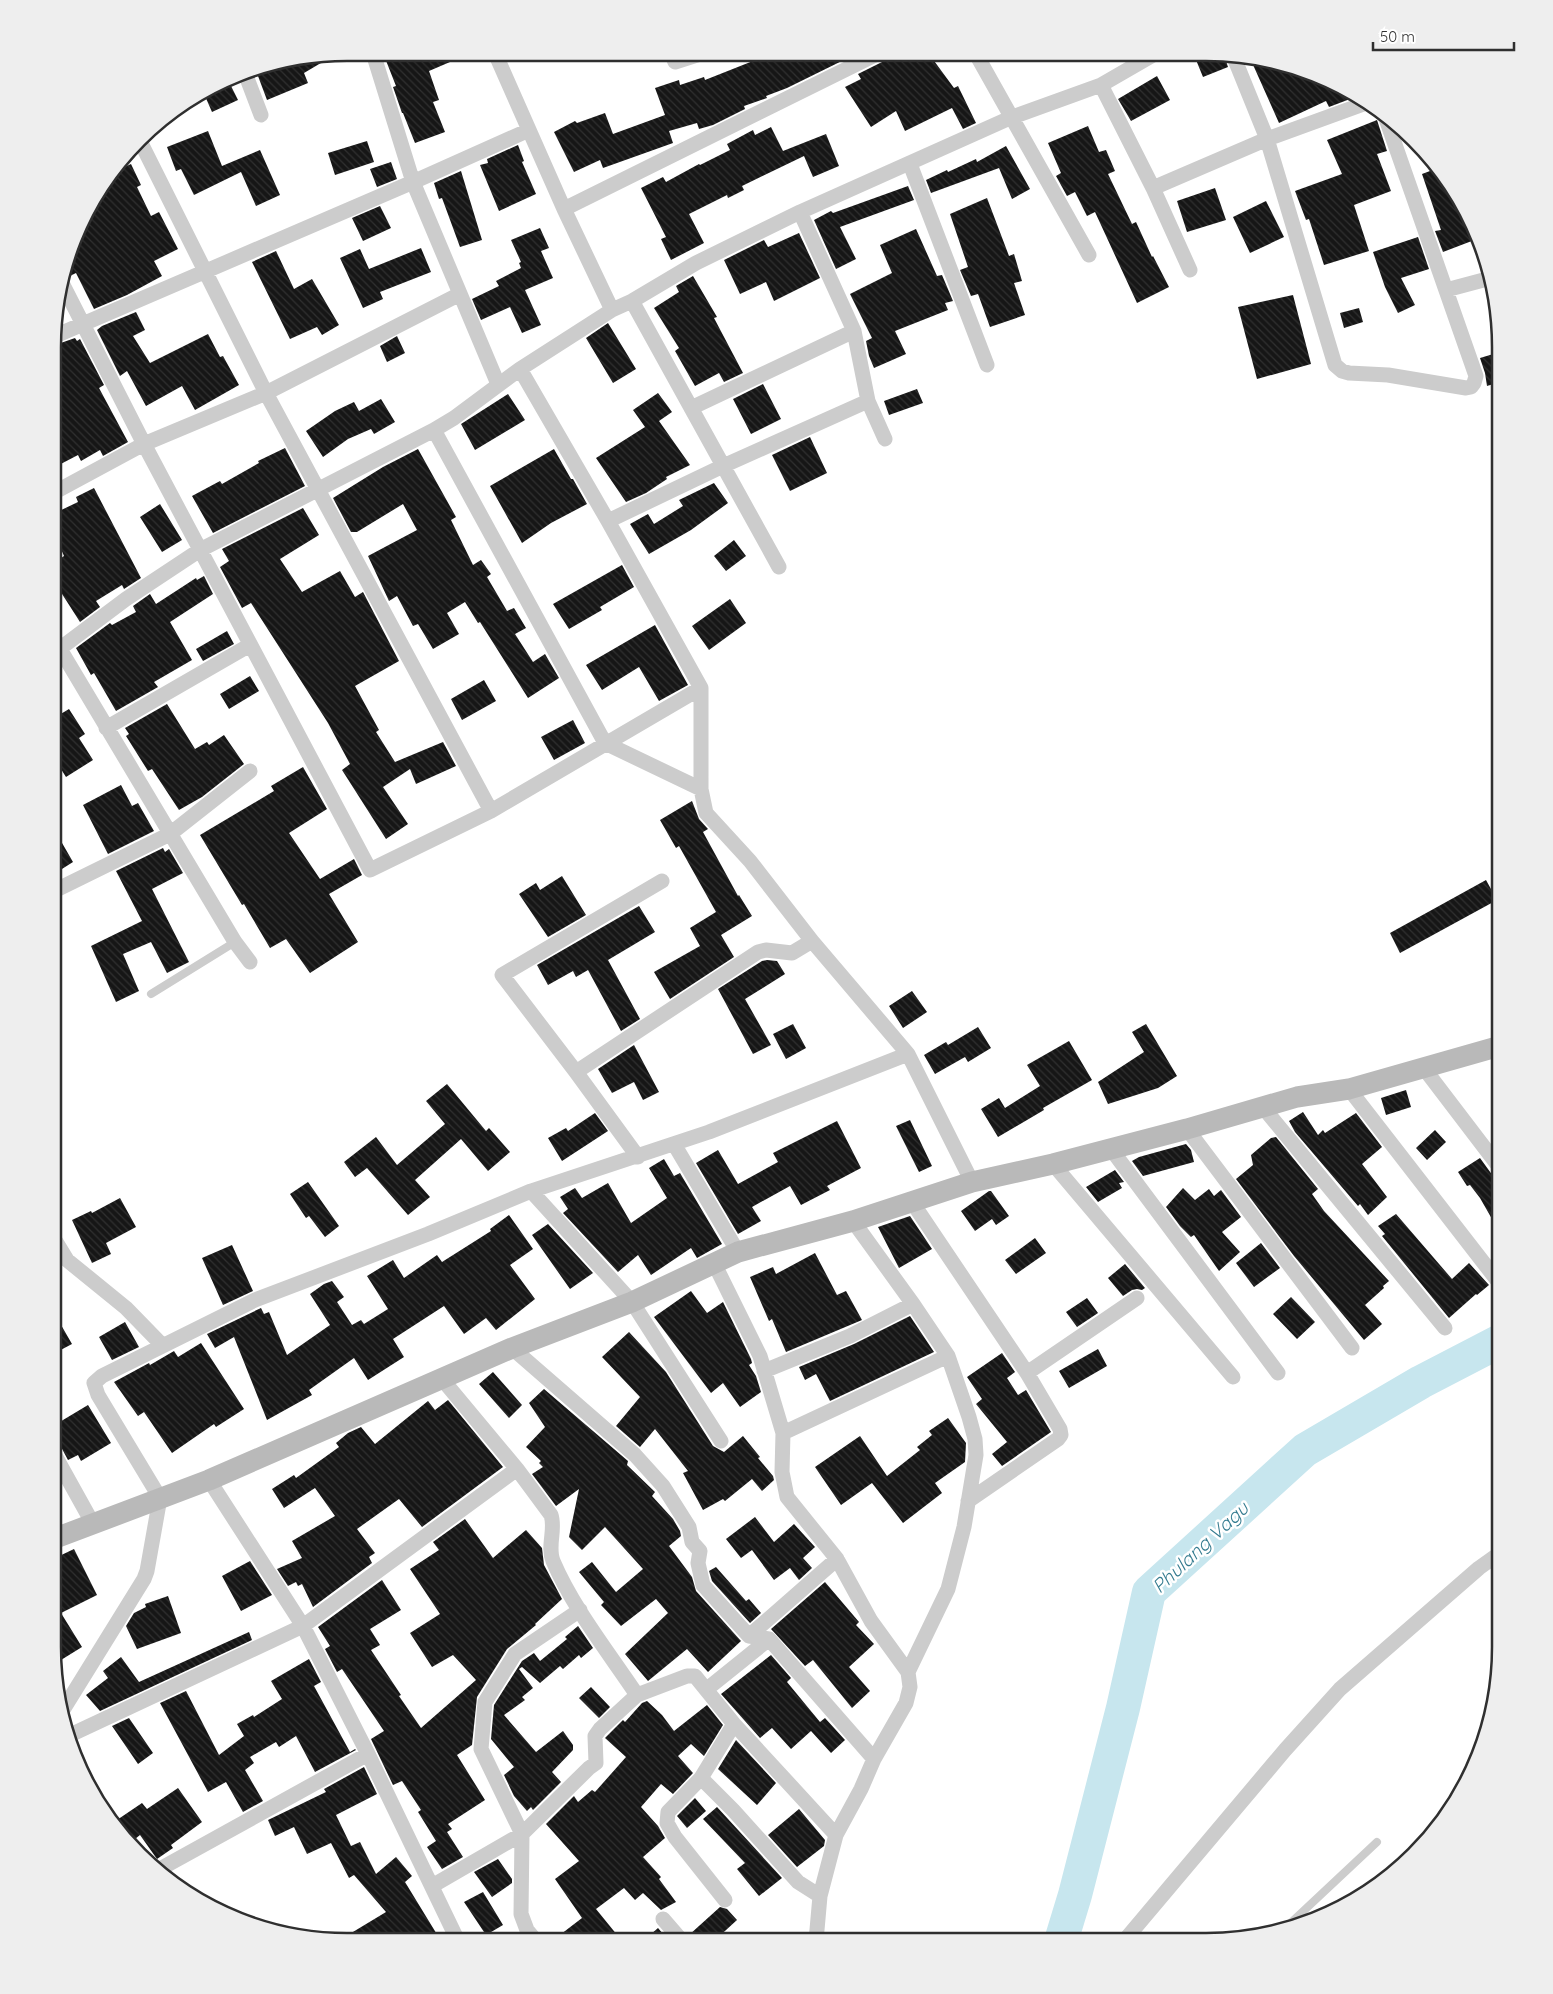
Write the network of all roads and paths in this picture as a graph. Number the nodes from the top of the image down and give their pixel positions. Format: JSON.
{"nodes":[{"id":1,"x":375,"y":61,"type":"edge"},
{"id":2,"x":499,"y":61,"type":"edge"},
{"id":3,"x":863,"y":61,"type":"edge"},
{"id":4,"x":980,"y":61,"type":"edge"},
{"id":5,"x":1143,"y":61,"type":"edge"},
{"id":6,"x":1236,"y":63,"type":"edge"},
{"id":7,"x":247,"y":79,"type":"edge"},
{"id":8,"x":1101,"y":86,"type":"junction"},
{"id":9,"x":1359,"y":106,"type":"edge"},
{"id":10,"x":261,"y":115,"type":"dead end"},
{"id":11,"x":1010,"y":118,"type":"junction"},
{"id":12,"x":1390,"y":129,"type":"edge"},
{"id":13,"x":529,"y":130,"type":"junction"},
{"id":14,"x":1267,"y":139,"type":"junction"},
{"id":15,"x":143,"y":147,"type":"edge"},
{"id":16,"x":910,"y":164,"type":"junction"},
{"id":17,"x":413,"y":182,"type":"junction"},
{"id":18,"x":1153,"y":188,"type":"junction"},
{"id":19,"x":564,"y":209,"type":"junction"},
{"id":20,"x":800,"y":212,"type":"junction"},
{"id":21,"x":1089,"y":255,"type":"dead end"},
{"id":22,"x":1190,"y":270,"type":"dead end"},
{"id":23,"x":206,"y":272,"type":"junction"},
{"id":24,"x":1483,"y":280,"type":"edge"},
{"id":25,"x":1446,"y":290,"type":"junction"},
{"id":26,"x":67,"y":293,"type":"edge"},
{"id":27,"x":460,"y":294,"type":"junction"},
{"id":28,"x":632,"y":301,"type":"junction"},
{"id":29,"x":612,"y":310,"type":"junction"},
{"id":30,"x":83,"y":325,"type":"junction"},
{"id":31,"x":854,"y":331,"type":"junction"},
{"id":32,"x":62,"y":333,"type":"edge"},
{"id":33,"x":987,"y":365,"type":"dead end"},
{"id":34,"x":520,"y":369,"type":"junction"},
{"id":35,"x":498,"y":384,"type":"junction"},
{"id":36,"x":266,"y":393,"type":"junction"},
{"id":37,"x":868,"y":401,"type":"junction"},
{"id":38,"x":692,"y":408,"type":"junction"},
{"id":39,"x":434,"y":430,"type":"junction"},
{"id":40,"x":885,"y":439,"type":"dead end"},
{"id":41,"x":144,"y":444,"type":"junction"},
{"id":42,"x":723,"y":466,"type":"junction"},
{"id":43,"x":61,"y":489,"type":"edge"},
{"id":44,"x":318,"y":490,"type":"junction"},
{"id":45,"x":608,"y":521,"type":"junction"},
{"id":46,"x":200,"y":550,"type":"junction"},
{"id":47,"x":779,"y":567,"type":"dead end"},
{"id":48,"x":250,"y":645,"type":"junction"},
{"id":49,"x":61,"y":648,"type":"edge"},
{"id":50,"x":61,"y":657,"type":"edge"},
{"id":51,"x":701,"y":688,"type":"junction"},
{"id":52,"x":106,"y":728,"type":"junction"},
{"id":53,"x":605,"y":743,"type":"junction"},
{"id":54,"x":250,"y":771,"type":"dead end"},
{"id":55,"x":701,"y":789,"type":"junction"},
{"id":56,"x":492,"y":811,"type":"junction"},
{"id":57,"x":170,"y":834,"type":"junction"},
{"id":58,"x":662,"y":881,"type":"dead end"},
{"id":59,"x":61,"y":888,"type":"edge"},
{"id":60,"x":812,"y":941,"type":"junction"},
{"id":61,"x":235,"y":942,"type":"junction"},
{"id":62,"x":250,"y":962,"type":"dead end"},
{"id":63,"x":151,"y":994,"type":"dead end"},
{"id":64,"x":1492,"y":1048,"type":"edge"},
{"id":65,"x":908,"y":1054,"type":"junction"},
{"id":66,"x":1423,"y":1066,"type":"junction"},
{"id":67,"x":576,"y":1072,"type":"junction"},
{"id":68,"x":1349,"y":1089,"type":"junction"},
{"id":69,"x":1262,"y":1106,"type":"junction"},
{"id":70,"x":1187,"y":1129,"type":"junction"},
{"id":71,"x":674,"y":1144,"type":"junction"},
{"id":72,"x":1111,"y":1149,"type":"junction"},
{"id":73,"x":638,"y":1157,"type":"junction"},
{"id":74,"x":1492,"y":1157,"type":"edge"},
{"id":75,"x":1053,"y":1164,"type":"junction"},
{"id":76,"x":972,"y":1182,"type":"junction"},
{"id":77,"x":531,"y":1191,"type":"junction"},
{"id":78,"x":912,"y":1202,"type":"junction"},
{"id":79,"x":853,"y":1221,"type":"junction"},
{"id":80,"x":61,"y":1251,"type":"edge"},
{"id":81,"x":738,"y":1252,"type":"junction"},
{"id":82,"x":714,"y":1263,"type":"junction"},
{"id":83,"x":1492,"y":1274,"type":"edge"},
{"id":84,"x":1137,"y":1298,"type":"dead end"},
{"id":85,"x":632,"y":1302,"type":"junction"},
{"id":86,"x":913,"y":1304,"type":"junction"},
{"id":87,"x":1445,"y":1328,"type":"dead end"},
{"id":88,"x":163,"y":1346,"type":"junction"},
{"id":89,"x":512,"y":1348,"type":"junction"},
{"id":90,"x":1352,"y":1348,"type":"dead end"},
{"id":91,"x":948,"y":1356,"type":"junction"},
{"id":92,"x":764,"y":1371,"type":"junction"},
{"id":93,"x":1026,"y":1373,"type":"junction"},
{"id":94,"x":1278,"y":1373,"type":"dead end"},
{"id":95,"x":1233,"y":1377,"type":"dead end"},
{"id":96,"x":442,"y":1379,"type":"junction"},
{"id":97,"x":783,"y":1433,"type":"junction"},
{"id":98,"x":721,"y":1441,"type":"dead end"},
{"id":99,"x":61,"y":1466,"type":"edge"},
{"id":100,"x":517,"y":1469,"type":"junction"},
{"id":101,"x":208,"y":1480,"type":"junction"},
{"id":102,"x":160,"y":1498,"type":"junction"},
{"id":103,"x":968,"y":1501,"type":"junction"},
{"id":104,"x":93,"y":1524,"type":"junction"},
{"id":105,"x":61,"y":1536,"type":"edge"},
{"id":106,"x":837,"y":1559,"type":"junction"},
{"id":107,"x":1492,"y":1559,"type":"edge"},
{"id":108,"x":580,"y":1610,"type":"junction"},
{"id":109,"x":303,"y":1626,"type":"junction"},
{"id":110,"x":749,"y":1636,"type":"junction"},
{"id":111,"x":769,"y":1639,"type":"junction"},
{"id":112,"x":908,"y":1672,"type":"junction"},
{"id":113,"x":707,"y":1690,"type":"junction"},
{"id":114,"x":637,"y":1695,"type":"junction"},
{"id":115,"x":67,"y":1703,"type":"edge"},
{"id":116,"x":734,"y":1724,"type":"junction"},
{"id":117,"x":74,"y":1733,"type":"edge"},
{"id":118,"x":368,"y":1754,"type":"junction"},
{"id":119,"x":874,"y":1759,"type":"junction"},
{"id":120,"x":701,"y":1778,"type":"junction"},
{"id":121,"x":522,"y":1834,"type":"junction"},
{"id":122,"x":836,"y":1835,"type":"junction"},
{"id":123,"x":1377,"y":1842,"type":"dead end"},
{"id":124,"x":164,"y":1867,"type":"edge"},
{"id":125,"x":432,"y":1886,"type":"junction"},
{"id":126,"x":820,"y":1896,"type":"junction"},
{"id":127,"x":725,"y":1900,"type":"dead end"},
{"id":128,"x":663,"y":1919,"type":"dead end"},
{"id":129,"x":1295,"y":1919,"type":"edge"},
{"id":130,"x":454,"y":1933,"type":"edge"},
{"id":131,"x":529,"y":1933,"type":"edge"},
{"id":132,"x":675,"y":1933,"type":"edge"},
{"id":133,"x":817,"y":1933,"type":"edge"},
{"id":134,"x":1131,"y":1933,"type":"edge"}],
"edges":[{"from":1,"to":17,"type":"street"},
{"from":2,"to":13,"type":"street"},
{"from":3,"to":19,"type":"street"},
{"from":4,"to":11,"type":"street"},
{"from":5,"to":8,"type":"street"},
{"from":6,"to":14,"type":"street"},
{"from":7,"to":10,"type":"street"},
{"from":8,"to":11,"type":"street"},
{"from":8,"to":18,"type":"street"},
{"from":9,"to":14,"type":"street"},
{"from":11,"to":16,"type":"street"},
{"from":11,"to":21,"type":"street"},
{"from":12,"to":25,"type":"street"},
{"from":13,"to":17,"type":"street"},
{"from":13,"to":19,"type":"street"},
{"from":14,"to":18,"type":"street"},
{"from":14,"to":25,"type":"street"},
{"from":15,"to":23,"type":"street"},
{"from":16,"to":20,"type":"street"},
{"from":16,"to":33,"type":"street"},
{"from":17,"to":23,"type":"street"},
{"from":17,"to":27,"type":"street"},
{"from":18,"to":22,"type":"street"},
{"from":19,"to":29,"type":"street"},
{"from":20,"to":28,"type":"street"},
{"from":20,"to":31,"type":"street"},
{"from":23,"to":30,"type":"street"},
{"from":23,"to":36,"type":"street"},
{"from":24,"to":25,"type":"street"},
{"from":26,"to":30,"type":"street"},
{"from":27,"to":35,"type":"street"},
{"from":27,"to":36,"type":"street"},
{"from":28,"to":29,"type":"street"},
{"from":28,"to":38,"type":"street"},
{"from":29,"to":34,"type":"street"},
{"from":30,"to":32,"type":"street"},
{"from":30,"to":41,"type":"street"},
{"from":31,"to":37,"type":"street"},
{"from":31,"to":38,"type":"street"},
{"from":34,"to":35,"type":"street"},
{"from":34,"to":45,"type":"street"},
{"from":35,"to":39,"type":"street"},
{"from":36,"to":41,"type":"street"},
{"from":36,"to":44,"type":"street"},
{"from":37,"to":40,"type":"street"},
{"from":37,"to":42,"type":"street"},
{"from":38,"to":42,"type":"street"},
{"from":39,"to":44,"type":"street"},
{"from":39,"to":53,"type":"street"},
{"from":41,"to":43,"type":"street"},
{"from":41,"to":46,"type":"street"},
{"from":42,"to":45,"type":"street"},
{"from":42,"to":47,"type":"street"},
{"from":44,"to":46,"type":"street"},
{"from":44,"to":56,"type":"street"},
{"from":45,"to":51,"type":"street"},
{"from":46,"to":48,"type":"street"},
{"from":46,"to":49,"type":"street"},
{"from":48,"to":52,"type":"street"},
{"from":48,"to":56,"type":"street"},
{"from":50,"to":52,"type":"street"},
{"from":51,"to":53,"type":"street"},
{"from":51,"to":55,"type":"street"},
{"from":52,"to":57,"type":"street"},
{"from":53,"to":55,"type":"street"},
{"from":53,"to":56,"type":"street"},
{"from":54,"to":57,"type":"street"},
{"from":55,"to":60,"type":"street"},
{"from":57,"to":59,"type":"street"},
{"from":57,"to":61,"type":"street"},
{"from":58,"to":67,"type":"street"},
{"from":60,"to":65,"type":"street"},
{"from":60,"to":67,"type":"street"},
{"from":61,"to":62,"type":"street"},
{"from":61,"to":63,"type":"lane"},
{"from":64,"to":66,"type":"street"},
{"from":65,"to":71,"type":"street"},
{"from":65,"to":76,"type":"street"},
{"from":66,"to":68,"type":"street"},
{"from":66,"to":74,"type":"street"},
{"from":67,"to":73,"type":"street"},
{"from":68,"to":69,"type":"street"},
{"from":68,"to":83,"type":"street"},
{"from":69,"to":70,"type":"street"},
{"from":69,"to":87,"type":"street"},
{"from":70,"to":72,"type":"street"},
{"from":70,"to":90,"type":"street"},
{"from":71,"to":73,"type":"street"},
{"from":71,"to":81,"type":"street"},
{"from":72,"to":75,"type":"street"},
{"from":72,"to":94,"type":"street"},
{"from":73,"to":77,"type":"street"},
{"from":75,"to":76,"type":"street"},
{"from":75,"to":95,"type":"street"},
{"from":76,"to":78,"type":"street"},
{"from":77,"to":85,"type":"street"},
{"from":77,"to":88,"type":"street"},
{"from":78,"to":79,"type":"street"},
{"from":78,"to":93,"type":"street"},
{"from":79,"to":81,"type":"street"},
{"from":79,"to":86,"type":"street"},
{"from":80,"to":88,"type":"street"},
{"from":81,"to":82,"type":"street"},
{"from":82,"to":85,"type":"street"},
{"from":82,"to":92,"type":"street"},
{"from":84,"to":93,"type":"street"},
{"from":85,"to":89,"type":"street"},
{"from":85,"to":98,"type":"street"},
{"from":86,"to":91,"type":"street"},
{"from":86,"to":92,"type":"street"},
{"from":88,"to":102,"type":"street"},
{"from":89,"to":96,"type":"street"},
{"from":89,"to":110,"type":"street"},
{"from":91,"to":97,"type":"street"},
{"from":91,"to":103,"type":"street"},
{"from":92,"to":97,"type":"street"},
{"from":93,"to":103,"type":"street"},
{"from":96,"to":100,"type":"street"},
{"from":96,"to":101,"type":"street"},
{"from":97,"to":106,"type":"street"},
{"from":99,"to":104,"type":"street"},
{"from":100,"to":108,"type":"street"},
{"from":100,"to":109,"type":"street"},
{"from":101,"to":102,"type":"street"},
{"from":101,"to":109,"type":"street"},
{"from":102,"to":104,"type":"street"},
{"from":102,"to":115,"type":"street"},
{"from":103,"to":112,"type":"street"},
{"from":104,"to":105,"type":"street"},
{"from":106,"to":110,"type":"street"},
{"from":106,"to":112,"type":"street"},
{"from":107,"to":134,"type":"street"},
{"from":108,"to":114,"type":"street"},
{"from":108,"to":121,"type":"street"},
{"from":109,"to":117,"type":"street"},
{"from":109,"to":118,"type":"street"},
{"from":110,"to":111,"type":"street"},
{"from":111,"to":113,"type":"street"},
{"from":111,"to":119,"type":"street"},
{"from":112,"to":119,"type":"street"},
{"from":113,"to":114,"type":"street"},
{"from":113,"to":116,"type":"street"},
{"from":114,"to":121,"type":"street"},
{"from":116,"to":120,"type":"street"},
{"from":116,"to":122,"type":"street"},
{"from":118,"to":124,"type":"street"},
{"from":118,"to":125,"type":"street"},
{"from":119,"to":122,"type":"street"},
{"from":120,"to":126,"type":"street"},
{"from":120,"to":127,"type":"street"},
{"from":121,"to":125,"type":"street"},
{"from":121,"to":131,"type":"street"},
{"from":122,"to":126,"type":"street"},
{"from":123,"to":129,"type":"lane"},
{"from":125,"to":130,"type":"street"},
{"from":126,"to":133,"type":"street"},
{"from":128,"to":132,"type":"street"}]}
